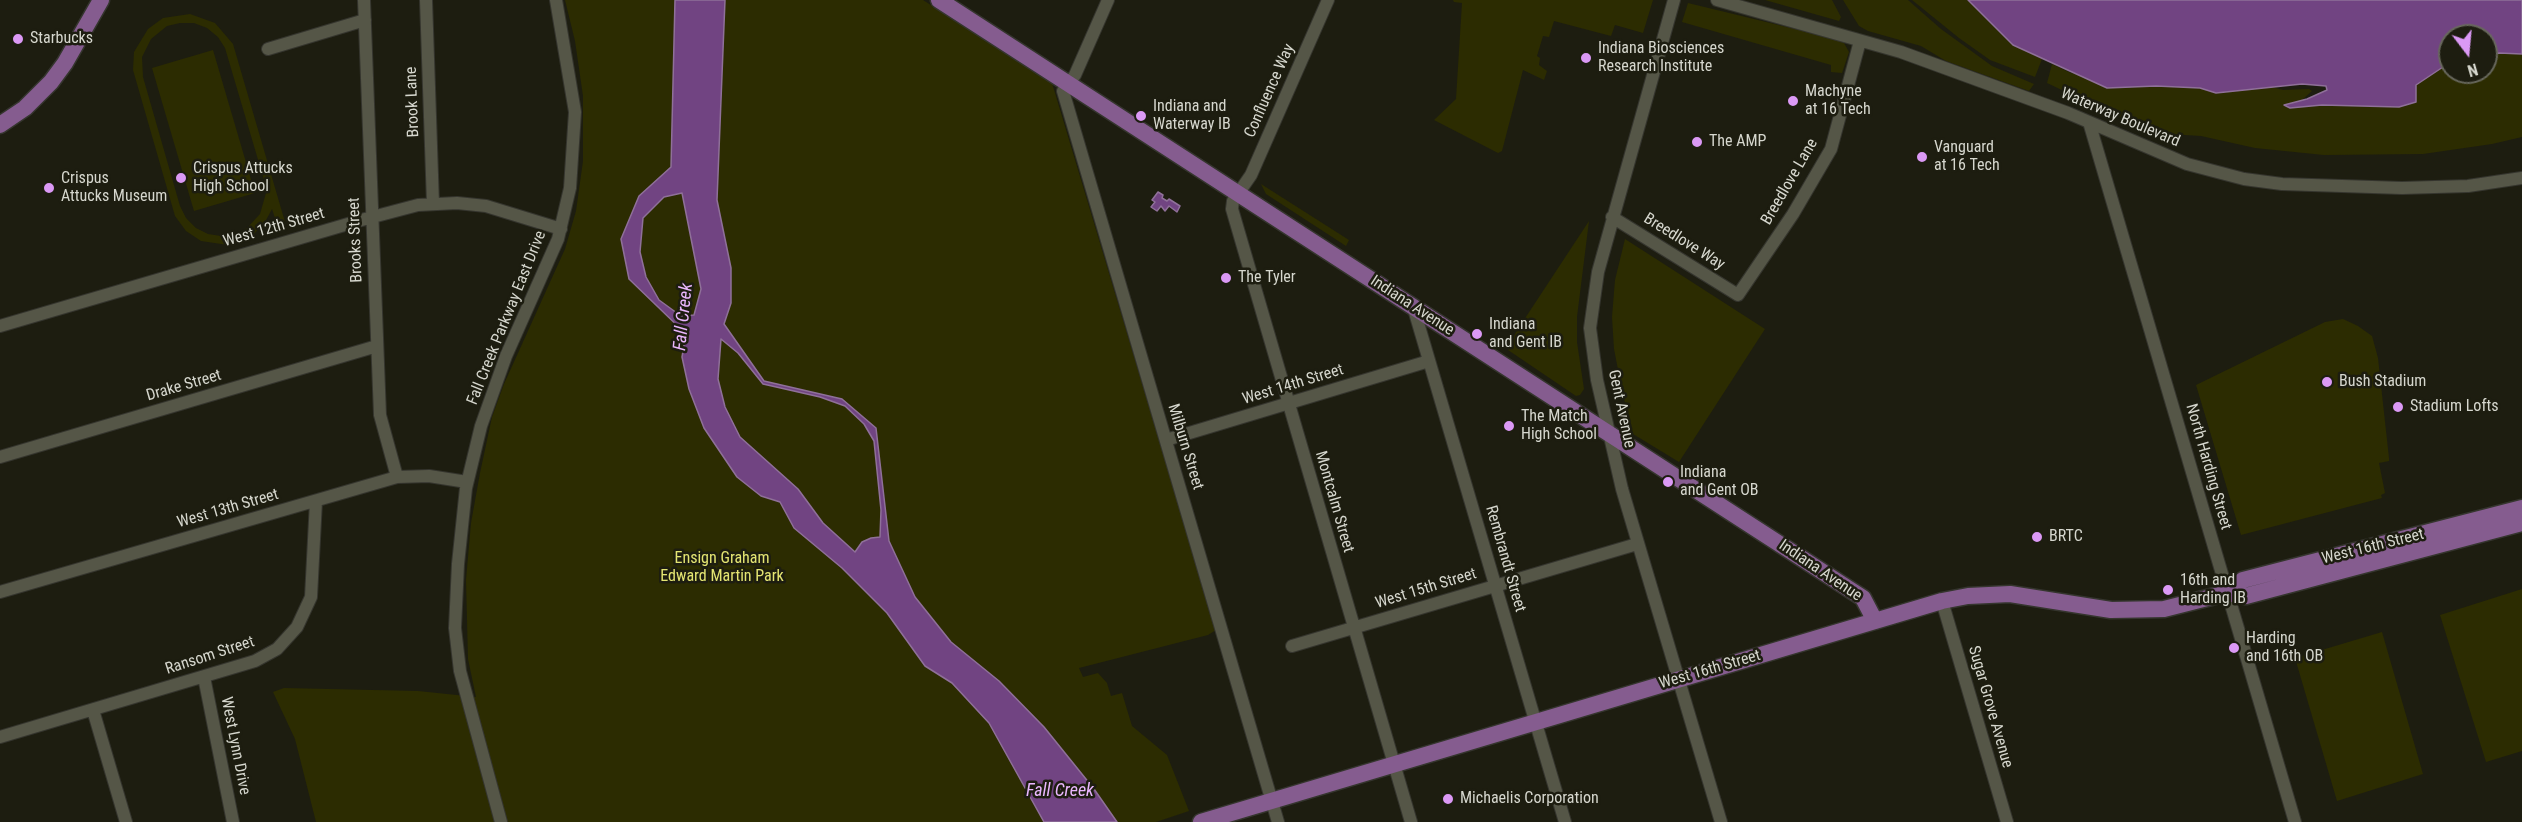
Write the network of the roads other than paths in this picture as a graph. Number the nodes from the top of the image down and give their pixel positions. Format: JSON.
{"nodes":[{"id":1,"x":101,"y":0,"type":"edge"},
{"id":2,"x":364,"y":0,"type":"edge"},
{"id":3,"x":426,"y":0,"type":"edge"},
{"id":4,"x":556,"y":0,"type":"edge"},
{"id":5,"x":939,"y":0,"type":"edge"},
{"id":6,"x":1108,"y":0,"type":"edge"},
{"id":7,"x":1329,"y":0,"type":"edge"},
{"id":8,"x":1674,"y":0,"type":"edge"},
{"id":9,"x":1718,"y":0,"type":"edge"},
{"id":10,"x":365,"y":20,"type":"junction"},
{"id":11,"x":1860,"y":40,"type":"junction"},
{"id":12,"x":268,"y":48,"type":"dead end"},
{"id":13,"x":1069,"y":84,"type":"junction"},
{"id":14,"x":2089,"y":122,"type":"junction"},
{"id":15,"x":0,"y":125,"type":"edge"},
{"id":16,"x":2522,"y":178,"type":"edge"},
{"id":17,"x":1238,"y":193,"type":"junction"},
{"id":18,"x":433,"y":204,"type":"junction"},
{"id":19,"x":372,"y":217,"type":"junction"},
{"id":20,"x":1612,"y":217,"type":"junction"},
{"id":21,"x":561,"y":230,"type":"junction"},
{"id":22,"x":1738,"y":295,"type":"joint"},
{"id":23,"x":1413,"y":306,"type":"junction"},
{"id":24,"x":0,"y":326,"type":"edge"},
{"id":25,"x":377,"y":346,"type":"junction"},
{"id":26,"x":1429,"y":361,"type":"junction"},
{"id":27,"x":1288,"y":403,"type":"junction"},
{"id":28,"x":1610,"y":434,"type":"junction"},
{"id":29,"x":1166,"y":440,"type":"junction"},
{"id":30,"x":0,"y":457,"type":"edge"},
{"id":31,"x":397,"y":477,"type":"junction"},
{"id":32,"x":467,"y":482,"type":"junction"},
{"id":33,"x":316,"y":501,"type":"junction"},
{"id":34,"x":2522,"y":508,"type":"edge"},
{"id":35,"x":2522,"y":523,"type":"edge"},
{"id":36,"x":1637,"y":544,"type":"junction"},
{"id":37,"x":1495,"y":586,"type":"junction"},
{"id":38,"x":0,"y":592,"type":"edge"},
{"id":39,"x":2227,"y":593,"type":"junction"},
{"id":40,"x":1942,"y":601,"type":"junction"},
{"id":41,"x":1875,"y":621,"type":"junction"},
{"id":42,"x":1354,"y":628,"type":"junction"},
{"id":43,"x":1292,"y":646,"type":"dead end"},
{"id":44,"x":204,"y":677,"type":"junction"},
{"id":45,"x":1679,"y":679,"type":"junction"},
{"id":46,"x":93,"y":710,"type":"junction"},
{"id":47,"x":1536,"y":722,"type":"junction"},
{"id":48,"x":0,"y":737,"type":"edge"},
{"id":49,"x":1394,"y":766,"type":"junction"},
{"id":50,"x":1271,"y":801,"type":"junction"},
{"id":51,"x":126,"y":822,"type":"edge"},
{"id":52,"x":233,"y":822,"type":"edge"},
{"id":53,"x":501,"y":822,"type":"edge"},
{"id":54,"x":1201,"y":822,"type":"edge"},
{"id":55,"x":1278,"y":822,"type":"edge"},
{"id":56,"x":1411,"y":822,"type":"edge"},
{"id":57,"x":1565,"y":822,"type":"edge"},
{"id":58,"x":1721,"y":822,"type":"edge"},
{"id":59,"x":2007,"y":822,"type":"edge"},
{"id":60,"x":2295,"y":822,"type":"edge"}],
"edges":[{"from":1,"to":15,"type":"main road"},
{"from":2,"to":10,"type":"street","name":"Brooks Street"},
{"from":3,"to":18,"type":"street","name":"Brook Lane"},
{"from":4,"to":21,"type":"street","name":"Fall Creek Parkway East Drive"},
{"from":5,"to":13,"type":"main road","name":"Indiana Avenue"},
{"from":6,"to":13,"type":"street"},
{"from":7,"to":17,"type":"street","name":"Confluence Way"},
{"from":8,"to":20,"type":"street","name":"Gent Avenue"},
{"from":9,"to":11,"type":"street","name":"Waterway Boulevard"},
{"from":10,"to":12,"type":"street"},
{"from":10,"to":19,"type":"street","name":"Brooks Street"},
{"from":11,"to":14,"type":"street","name":"Waterway Boulevard"},
{"from":11,"to":22,"type":"street","name":"Breedlove Lane"},
{"from":13,"to":17,"type":"main road","name":"Indiana Avenue"},
{"from":13,"to":29,"type":"street","name":"Milburn Street"},
{"from":14,"to":16,"type":"street","name":"Waterway Boulevard"},
{"from":14,"to":39,"type":"street","name":"North Harding Street"},
{"from":17,"to":23,"type":"main road","name":"Indiana Avenue"},
{"from":17,"to":27,"type":"street","name":"Montcalm Street"},
{"from":18,"to":19,"type":"street","name":"West 12th Street"},
{"from":18,"to":21,"type":"street","name":"West 12th Street"},
{"from":19,"to":24,"type":"street","name":"West 12th Street"},
{"from":19,"to":25,"type":"street","name":"Brooks Street"},
{"from":20,"to":22,"type":"street","name":"Breedlove Way"},
{"from":20,"to":28,"type":"street","name":"Gent Avenue"},
{"from":21,"to":32,"type":"street","name":"Fall Creek Parkway East Drive"},
{"from":23,"to":26,"type":"street","name":"Rembrandt Street"},
{"from":23,"to":28,"type":"main road","name":"Indiana Avenue"},
{"from":25,"to":30,"type":"street","name":"Drake Street"},
{"from":25,"to":31,"type":"street","name":"Brooks Street"},
{"from":26,"to":27,"type":"street","name":"West 14th Street"},
{"from":26,"to":37,"type":"street","name":"Rembrandt Street"},
{"from":27,"to":29,"type":"street","name":"West 14th Street"},
{"from":27,"to":42,"type":"street","name":"Montcalm Street"},
{"from":28,"to":36,"type":"street","name":"Gent Avenue"},
{"from":28,"to":41,"type":"main road","name":"Indiana Avenue"},
{"from":29,"to":50,"type":"street","name":"Milburn Street"},
{"from":31,"to":32,"type":"street","name":"West 13th Street"},
{"from":31,"to":33,"type":"street","name":"West 13th Street"},
{"from":32,"to":53,"type":"street","name":"Fall Creek Parkway East Drive"},
{"from":33,"to":38,"type":"street","name":"West 13th Street"},
{"from":33,"to":44,"type":"street","name":"Ransom Street"},
{"from":34,"to":39,"type":"main road","name":"West 16th Street"},
{"from":35,"to":39,"type":"main road","name":"West 16th Street"},
{"from":36,"to":37,"type":"street","name":"West 15th Street"},
{"from":36,"to":45,"type":"street","name":"Gent Avenue"},
{"from":37,"to":42,"type":"street","name":"West 15th Street"},
{"from":37,"to":47,"type":"street","name":"Rembrandt Street"},
{"from":39,"to":40,"type":"main road","name":"West 16th Street"},
{"from":39,"to":60,"type":"street","name":"North Harding Street"},
{"from":40,"to":41,"type":"main road","name":"West 16th Street"},
{"from":40,"to":59,"type":"street","name":"Sugar Grove Avenue"},
{"from":41,"to":45,"type":"main road","name":"West 16th Street"},
{"from":42,"to":43,"type":"street","name":"West 15th Street"},
{"from":42,"to":49,"type":"street","name":"Montcalm Street"},
{"from":44,"to":46,"type":"street","name":"Ransom Street"},
{"from":44,"to":52,"type":"street","name":"West Lynn Drive"},
{"from":45,"to":47,"type":"main road","name":"West 16th Street"},
{"from":45,"to":58,"type":"street","name":"Gent Avenue"},
{"from":46,"to":48,"type":"street","name":"Ransom Street"},
{"from":46,"to":51,"type":"street"},
{"from":47,"to":49,"type":"main road","name":"West 16th Street"},
{"from":47,"to":57,"type":"street","name":"Rembrandt Street"},
{"from":49,"to":50,"type":"main road","name":"West 16th Street"},
{"from":49,"to":56,"type":"street","name":"Montcalm Street"},
{"from":50,"to":54,"type":"main road","name":"West 16th Street"},
{"from":50,"to":55,"type":"street","name":"Milburn Street"}]}
